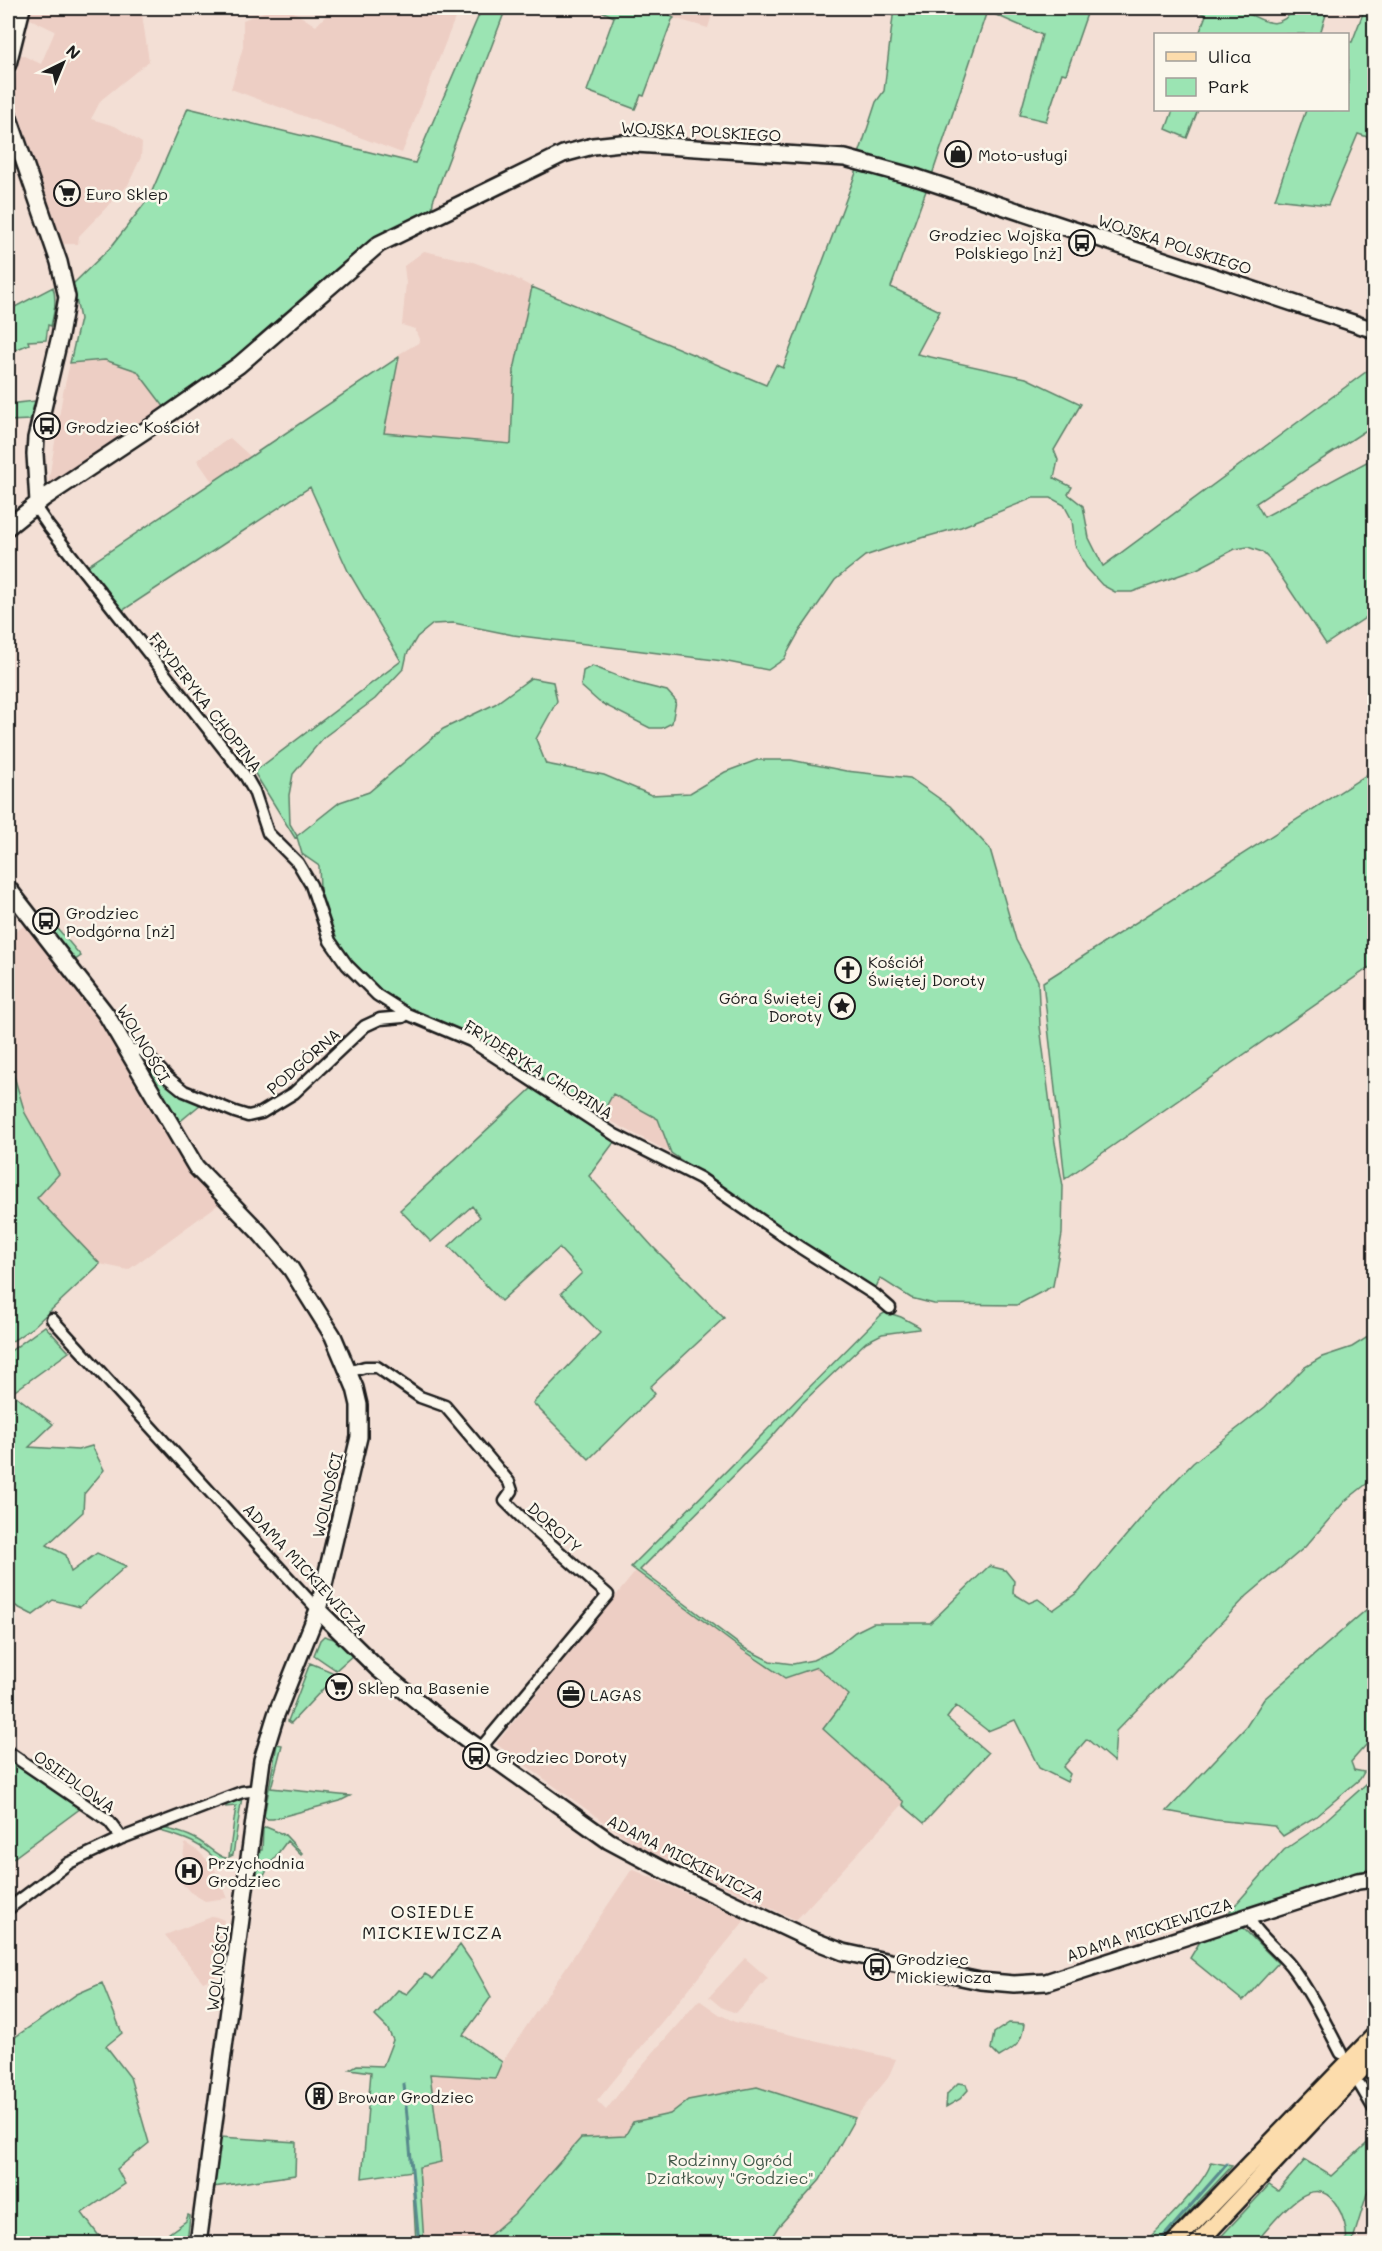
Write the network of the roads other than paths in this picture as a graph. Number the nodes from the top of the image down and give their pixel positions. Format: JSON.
{"nodes":[{"id":1,"x":22,"y":8,"type":"edge"},
{"id":2,"x":8,"y":64,"type":"edge"},
{"id":3,"x":8,"y":115,"type":"edge"},
{"id":4,"x":1374,"y":330,"type":"edge"},
{"id":5,"x":38,"y":502,"type":"junction"},
{"id":6,"x":8,"y":527,"type":"edge"},
{"id":7,"x":8,"y":888,"type":"edge"},
{"id":8,"x":407,"y":1014,"type":"junction"},
{"id":9,"x":129,"y":1051,"type":"junction"},
{"id":10,"x":890,"y":1308,"type":"dead end"},
{"id":11,"x":52,"y":1319,"type":"dead end"},
{"id":12,"x":348,"y":1372,"type":"junction"},
{"id":13,"x":318,"y":1610,"type":"junction"},
{"id":14,"x":480,"y":1749,"type":"junction"},
{"id":15,"x":8,"y":1752,"type":"edge"},
{"id":16,"x":258,"y":1790,"type":"junction"},
{"id":17,"x":122,"y":1838,"type":"junction"},
{"id":18,"x":1374,"y":1879,"type":"edge"},
{"id":19,"x":8,"y":1909,"type":"edge"},
{"id":20,"x":1248,"y":1917,"type":"junction"},
{"id":21,"x":1374,"y":2036,"type":"edge"},
{"id":22,"x":1341,"y":2053,"type":"dead end"},
{"id":23,"x":1374,"y":2056,"type":"edge"},
{"id":24,"x":1360,"y":2085,"type":"dead end"},
{"id":25,"x":1374,"y":2109,"type":"edge"},
{"id":26,"x":198,"y":2244,"type":"edge"},
{"id":27,"x":1173,"y":2244,"type":"edge"},
{"id":28,"x":1197,"y":2244,"type":"edge"}],
"edges":[{"from":1,"to":2,"type":"street"},
{"from":3,"to":5,"type":"street"},
{"from":4,"to":5,"type":"street","name":"WOJSKA POLSKIEGO"},
{"from":5,"to":6,"type":"street","name":"WOJSKA POLSKIEGO"},
{"from":5,"to":8,"type":"street","name":"FRYDERYKA CHOPINA"},
{"from":7,"to":9,"type":"street","name":"WOLNOŚCI"},
{"from":8,"to":9,"type":"street","name":"PODGÓRNA"},
{"from":8,"to":10,"type":"street","name":"FRYDERYKA CHOPINA"},
{"from":9,"to":12,"type":"street","name":"WOLNOŚCI"},
{"from":11,"to":13,"type":"street","name":"ADAMA MICKIEWICZA"},
{"from":12,"to":13,"type":"street","name":"WOLNOŚCI"},
{"from":12,"to":14,"type":"street","name":"DOROTY"},
{"from":13,"to":14,"type":"street","name":"ADAMA MICKIEWICZA"},
{"from":13,"to":16,"type":"street","name":"WOLNOŚCI"},
{"from":14,"to":20,"type":"street","name":"ADAMA MICKIEWICZA"},
{"from":15,"to":17,"type":"street","name":"OSIEDLOWA"},
{"from":16,"to":17,"type":"street"},
{"from":16,"to":26,"type":"street","name":"WOLNOŚCI"},
{"from":17,"to":19,"type":"street"},
{"from":18,"to":20,"type":"street","name":"ADAMA MICKIEWICZA"},
{"from":20,"to":22,"type":"street"},
{"from":21,"to":27,"type":"main road"},
{"from":23,"to":28,"type":"main road"},
{"from":24,"to":25,"type":"street"}]}
